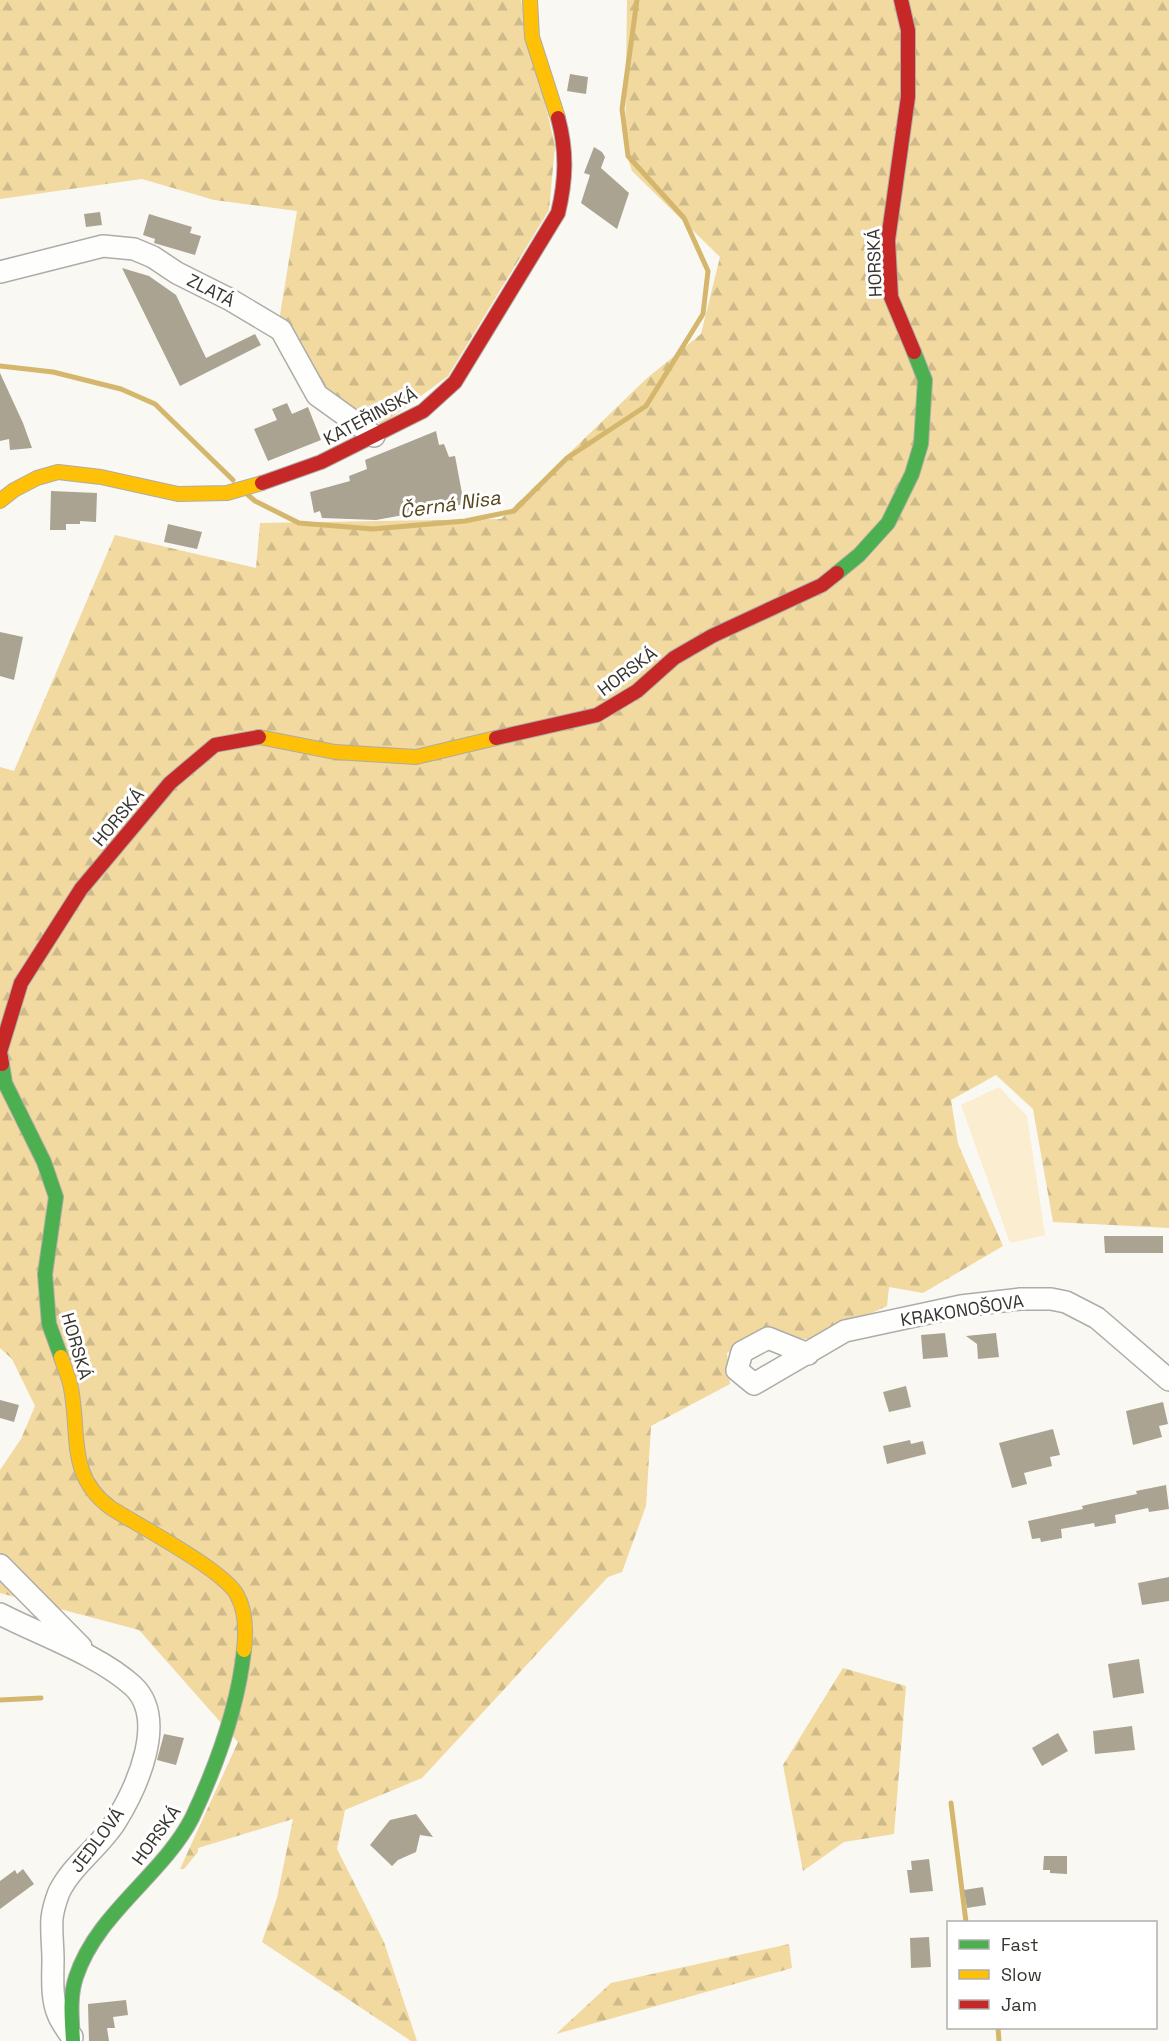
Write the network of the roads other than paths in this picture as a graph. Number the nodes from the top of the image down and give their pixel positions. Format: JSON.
{"nodes":[{"id":1,"x":530,"y":0,"type":"edge"},
{"id":2,"x":901,"y":0,"type":"edge"},
{"id":3,"x":0,"y":273,"type":"edge"},
{"id":4,"x":374,"y":436,"type":"junction"},
{"id":5,"x":0,"y":501,"type":"edge"},
{"id":6,"x":808,"y":1354,"type":"dead end"},
{"id":7,"x":1169,"y":1380,"type":"edge"},
{"id":8,"x":0,"y":1565,"type":"edge"},
{"id":9,"x":0,"y":1614,"type":"edge"},
{"id":10,"x":92,"y":1658,"type":"junction"},
{"id":11,"x":72,"y":2039,"type":"edge"}],
"edges":[{"from":1,"to":4,"type":"street","name":"KATEŘINSKÁ"},
{"from":2,"to":11,"type":"street","name":"HORSKÁ"},
{"from":3,"to":4,"type":"street","name":"ZLATÁ"},
{"from":4,"to":5,"type":"street","name":"KATEŘINSKÁ"},
{"from":6,"to":7,"type":"street","name":"KRAKONOŠOVA"},
{"from":8,"to":10,"type":"street"},
{"from":9,"to":10,"type":"street","name":"JEDLOVÁ"},
{"from":10,"to":11,"type":"street","name":"JEDLOVÁ"}]}
